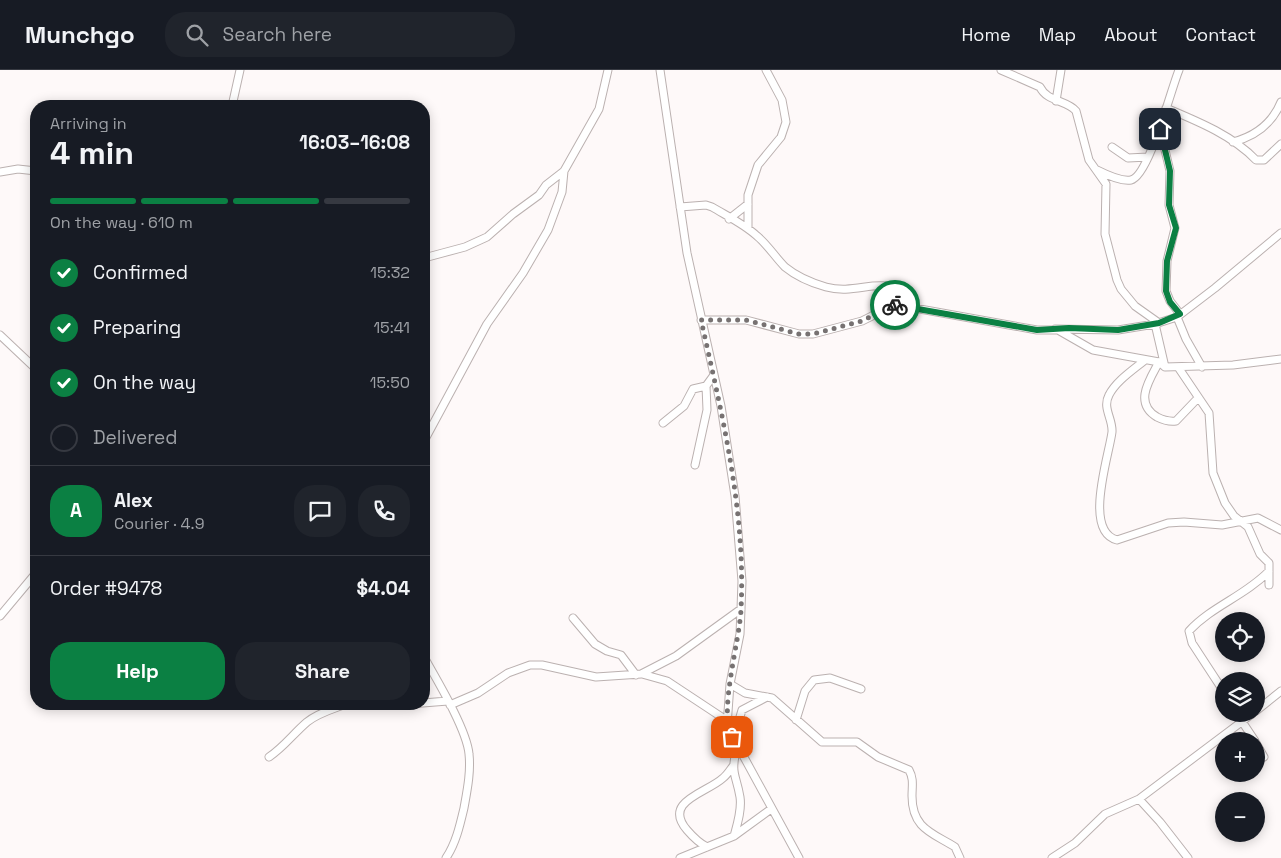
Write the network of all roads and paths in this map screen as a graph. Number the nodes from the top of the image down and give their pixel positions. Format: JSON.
{"nodes":[{"id":1,"x":240,"y":70,"type":"edge"},
{"id":2,"x":608,"y":70,"type":"edge"},
{"id":3,"x":660,"y":70,"type":"edge"},
{"id":4,"x":766,"y":70,"type":"edge"},
{"id":5,"x":1001,"y":70,"type":"edge"},
{"id":6,"x":1061,"y":70,"type":"edge"},
{"id":7,"x":1177,"y":71,"type":"edge"},
{"id":8,"x":233,"y":100,"type":"edge"},
{"id":9,"x":1056,"y":101,"type":"junction"},
{"id":10,"x":1281,"y":102,"type":"edge"},
{"id":11,"x":1166,"y":108,"type":"junction"},
{"id":12,"x":1160,"y":129,"type":"junction"},
{"id":13,"x":1233,"y":142,"type":"junction"},
{"id":14,"x":1281,"y":144,"type":"edge"},
{"id":15,"x":1112,"y":147,"type":"dead end"},
{"id":16,"x":1148,"y":157,"type":"junction"},
{"id":17,"x":30,"y":170,"type":"edge"},
{"id":18,"x":1094,"y":170,"type":"junction"},
{"id":19,"x":564,"y":171,"type":"junction"},
{"id":20,"x":0,"y":172,"type":"edge"},
{"id":21,"x":748,"y":204,"type":"junction"},
{"id":22,"x":680,"y":207,"type":"junction"},
{"id":23,"x":729,"y":219,"type":"junction"},
{"id":24,"x":748,"y":228,"type":"junction"},
{"id":25,"x":1281,"y":233,"type":"edge"},
{"id":26,"x":430,"y":256,"type":"edge"},
{"id":27,"x":916,"y":308,"type":"junction"},
{"id":28,"x":1178,"y":315,"type":"junction"},
{"id":29,"x":701,"y":320,"type":"junction"},
{"id":30,"x":1157,"y":323,"type":"junction"},
{"id":31,"x":1053,"y":330,"type":"junction"},
{"id":32,"x":0,"y":335,"type":"edge"},
{"id":33,"x":1281,"y":358,"type":"edge"},
{"id":34,"x":1145,"y":360,"type":"junction"},
{"id":35,"x":30,"y":363,"type":"edge"},
{"id":36,"x":1162,"y":364,"type":"junction"},
{"id":37,"x":1178,"y":367,"type":"junction"},
{"id":38,"x":1202,"y":367,"type":"junction"},
{"id":39,"x":714,"y":375,"type":"junction"},
{"id":40,"x":706,"y":386,"type":"junction"},
{"id":41,"x":1198,"y":398,"type":"junction"},
{"id":42,"x":663,"y":423,"type":"dead end"},
{"id":43,"x":430,"y":430,"type":"edge"},
{"id":44,"x":695,"y":465,"type":"dead end"},
{"id":45,"x":1243,"y":522,"type":"junction"},
{"id":46,"x":1281,"y":530,"type":"edge"},
{"id":47,"x":1269,"y":572,"type":"junction"},
{"id":48,"x":30,"y":580,"type":"edge"},
{"id":49,"x":1269,"y":586,"type":"dead end"},
{"id":50,"x":741,"y":609,"type":"junction"},
{"id":51,"x":0,"y":616,"type":"edge"},
{"id":52,"x":573,"y":618,"type":"dead end"},
{"id":53,"x":430,"y":668,"type":"edge"},
{"id":54,"x":638,"y":674,"type":"junction"},
{"id":55,"x":1215,"y":678,"type":"edge"},
{"id":56,"x":730,"y":684,"type":"junction"},
{"id":57,"x":862,"y":690,"type":"dead end"},
{"id":58,"x":1281,"y":691,"type":"edge"},
{"id":59,"x":767,"y":697,"type":"junction"},
{"id":60,"x":430,"y":703,"type":"edge"},
{"id":61,"x":449,"y":703,"type":"junction"},
{"id":62,"x":1265,"y":704,"type":"edge"},
{"id":63,"x":330,"y":710,"type":"edge"},
{"id":64,"x":726,"y":720,"type":"junction"},
{"id":65,"x":796,"y":720,"type":"junction"},
{"id":66,"x":1242,"y":722,"type":"joint"},
{"id":67,"x":1249,"y":732,"type":"edge"},
{"id":68,"x":732,"y":737,"type":"junction"},
{"id":69,"x":737,"y":747,"type":"junction"},
{"id":70,"x":269,"y":757,"type":"dead end"},
{"id":71,"x":733,"y":766,"type":"junction"},
{"id":72,"x":1138,"y":800,"type":"junction"},
{"id":73,"x":771,"y":809,"type":"junction"},
{"id":74,"x":734,"y":836,"type":"junction"},
{"id":75,"x":707,"y":847,"type":"junction"},
{"id":76,"x":446,"y":858,"type":"edge"},
{"id":77,"x":680,"y":858,"type":"edge"},
{"id":78,"x":799,"y":858,"type":"edge"},
{"id":79,"x":960,"y":858,"type":"edge"},
{"id":80,"x":1052,"y":858,"type":"edge"},
{"id":81,"x":1188,"y":858,"type":"edge"}],
"edges":[{"from":1,"to":8,"type":"street"},
{"from":2,"to":19,"type":"street"},
{"from":3,"to":22,"type":"street"},
{"from":4,"to":21,"type":"street"},
{"from":5,"to":9,"type":"street"},
{"from":6,"to":9,"type":"street"},
{"from":7,"to":11,"type":"street"},
{"from":9,"to":18,"type":"street"},
{"from":10,"to":13,"type":"street"},
{"from":11,"to":12,"type":"street"},
{"from":11,"to":13,"type":"street"},
{"from":12,"to":16,"type":"street"},
{"from":12,"to":28,"type":"street"},
{"from":13,"to":14,"type":"street"},
{"from":15,"to":16,"type":"street"},
{"from":16,"to":18,"type":"street"},
{"from":17,"to":20,"type":"street"},
{"from":18,"to":30,"type":"street"},
{"from":19,"to":26,"type":"street"},
{"from":19,"to":43,"type":"street"},
{"from":21,"to":23,"type":"street"},
{"from":21,"to":24,"type":"street"},
{"from":22,"to":23,"type":"street"},
{"from":22,"to":29,"type":"street"},
{"from":23,"to":24,"type":"street"},
{"from":24,"to":27,"type":"street"},
{"from":25,"to":28,"type":"street"},
{"from":27,"to":29,"type":"street"},
{"from":27,"to":31,"type":"street"},
{"from":28,"to":30,"type":"street"},
{"from":28,"to":38,"type":"street"},
{"from":29,"to":39,"type":"street"},
{"from":30,"to":31,"type":"street"},
{"from":30,"to":36,"type":"street"},
{"from":31,"to":34,"type":"street"},
{"from":32,"to":35,"type":"street"},
{"from":33,"to":38,"type":"street"},
{"from":34,"to":36,"type":"street"},
{"from":34,"to":45,"type":"street"},
{"from":36,"to":37,"type":"street"},
{"from":36,"to":41,"type":"street"},
{"from":37,"to":38,"type":"street"},
{"from":37,"to":41,"type":"street"},
{"from":39,"to":40,"type":"street"},
{"from":39,"to":50,"type":"street"},
{"from":40,"to":42,"type":"street"},
{"from":40,"to":44,"type":"street"},
{"from":41,"to":45,"type":"street"},
{"from":45,"to":46,"type":"street"},
{"from":45,"to":47,"type":"street"},
{"from":47,"to":49,"type":"street"},
{"from":47,"to":55,"type":"street"},
{"from":48,"to":51,"type":"street"},
{"from":50,"to":54,"type":"street"},
{"from":50,"to":56,"type":"street"},
{"from":52,"to":54,"type":"street"},
{"from":53,"to":61,"type":"street"},
{"from":54,"to":61,"type":"street"},
{"from":54,"to":64,"type":"street"},
{"from":56,"to":59,"type":"street"},
{"from":56,"to":64,"type":"street"},
{"from":57,"to":65,"type":"street"},
{"from":58,"to":62,"type":"street"},
{"from":59,"to":65,"type":"street"},
{"from":59,"to":68,"type":"street"},
{"from":60,"to":61,"type":"street"},
{"from":61,"to":76,"type":"street"},
{"from":63,"to":70,"type":"street"},
{"from":64,"to":68,"type":"street"},
{"from":65,"to":79,"type":"street"},
{"from":66,"to":67,"type":"street"},
{"from":66,"to":72,"type":"street"},
{"from":68,"to":69,"type":"street"},
{"from":69,"to":71,"type":"street"},
{"from":69,"to":73,"type":"street"},
{"from":71,"to":74,"type":"street"},
{"from":71,"to":75,"type":"street"},
{"from":72,"to":80,"type":"street"},
{"from":72,"to":81,"type":"street"},
{"from":73,"to":74,"type":"street"},
{"from":73,"to":78,"type":"street"},
{"from":74,"to":75,"type":"street"},
{"from":75,"to":77,"type":"street"}]}
